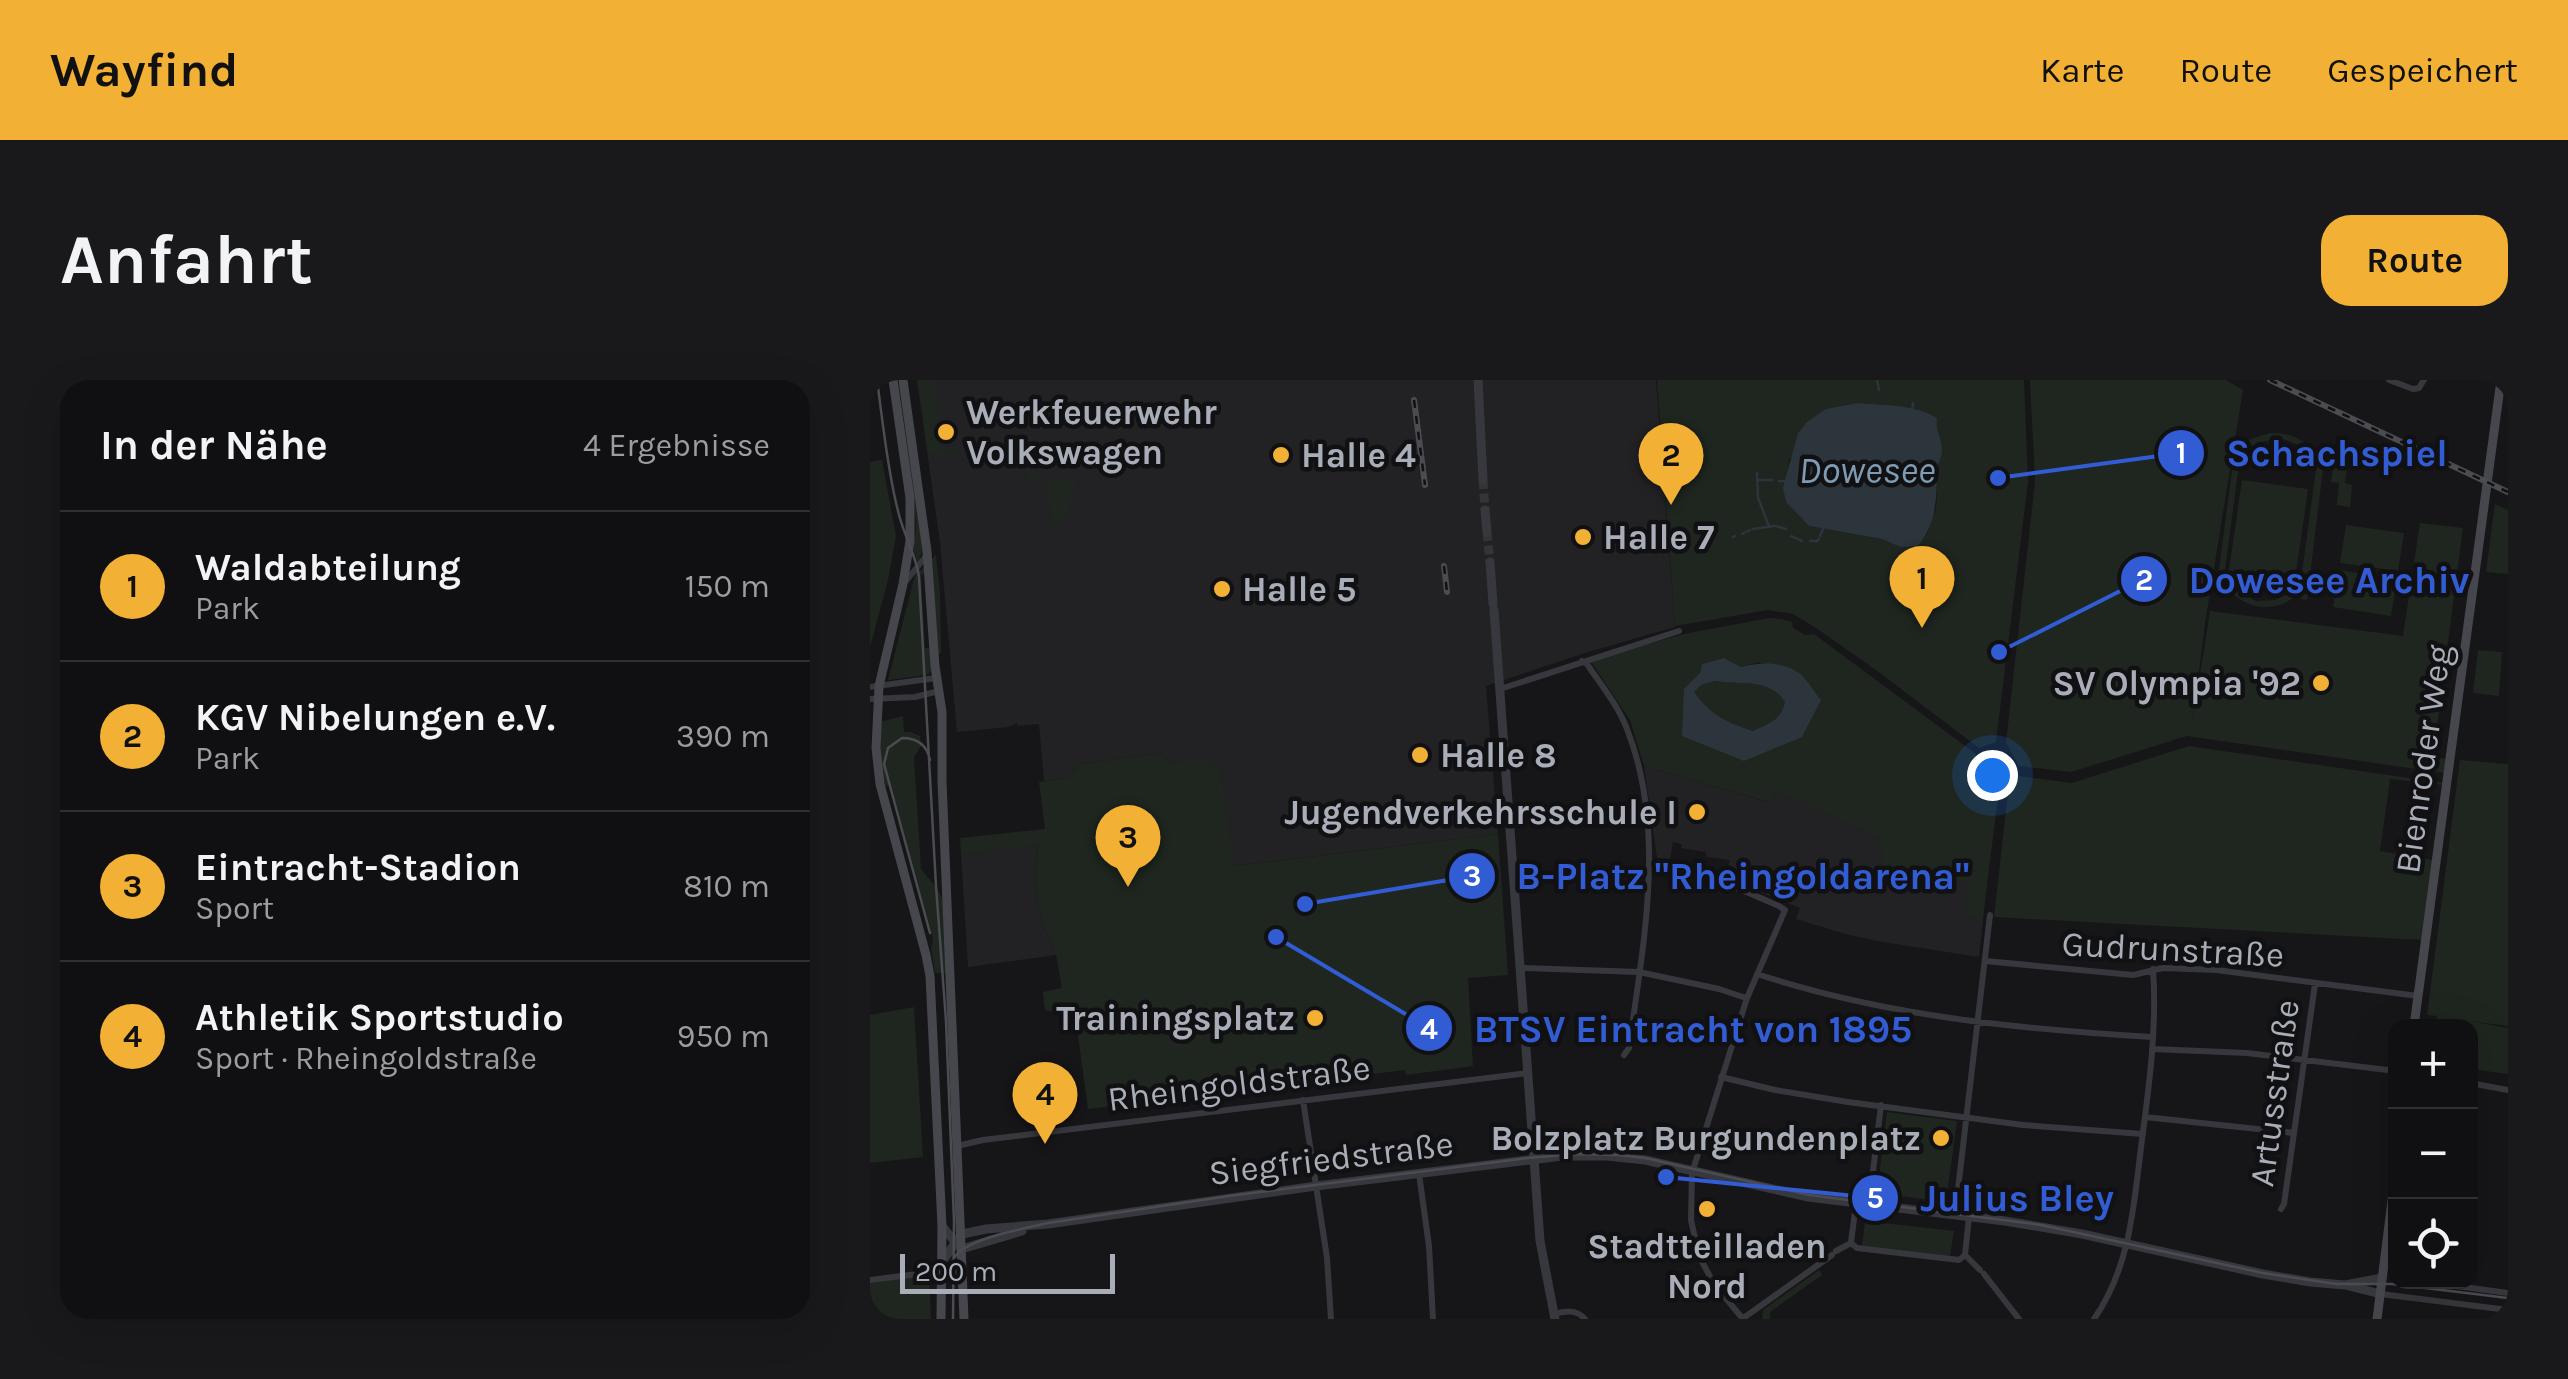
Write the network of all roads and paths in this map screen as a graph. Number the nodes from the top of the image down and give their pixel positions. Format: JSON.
{"nodes":[{"id":1,"x":893,"y":380,"type":"edge"},
{"id":2,"x":903,"y":380,"type":"edge"},
{"id":3,"x":1478,"y":380,"type":"edge"},
{"id":4,"x":2389,"y":380,"type":"edge"},
{"id":5,"x":2424,"y":380,"type":"edge"},
{"id":6,"x":2501,"y":380,"type":"edge"},
{"id":7,"x":1483,"y":480,"type":"tunnel mouth"},
{"id":8,"x":1485,"y":510,"type":"tunnel mouth"},
{"id":9,"x":1487,"y":532,"type":"tunnel mouth"},
{"id":10,"x":927,"y":555,"type":"junction"},
{"id":11,"x":1490,"y":562,"type":"tunnel mouth"},
{"id":12,"x":903,"y":584,"type":"junction"},
{"id":13,"x":1679,"y":630,"type":"dead end"},
{"id":14,"x":1582,"y":661,"type":"junction"},
{"id":15,"x":936,"y":678,"type":"junction"},
{"id":16,"x":875,"y":686,"type":"edge"},
{"id":17,"x":1500,"y":689,"type":"junction"},
{"id":18,"x":939,"y":691,"type":"junction"},
{"id":19,"x":874,"y":699,"type":"edge"},
{"id":20,"x":1649,"y":867,"type":"junction"},
{"id":21,"x":1990,"y":916,"type":"dead end"},
{"id":22,"x":1984,"y":961,"type":"junction"},
{"id":23,"x":928,"y":964,"type":"junction"},
{"id":24,"x":1521,"y":968,"type":"junction"},
{"id":25,"x":2153,"y":969,"type":"junction"},
{"id":26,"x":1639,"y":972,"type":"junction"},
{"id":27,"x":1757,"y":974,"type":"junction"},
{"id":28,"x":950,"y":981,"type":"junction"},
{"id":29,"x":2316,"y":984,"type":"junction"},
{"id":30,"x":2418,"y":996,"type":"junction"},
{"id":31,"x":1747,"y":998,"type":"junction"},
{"id":32,"x":2415,"y":1019,"type":"edge"},
{"id":33,"x":1978,"y":1022,"type":"junction"},
{"id":34,"x":2152,"y":1037,"type":"junction"},
{"id":35,"x":2152,"y":1049,"type":"junction"},
{"id":36,"x":1624,"y":1055,"type":"dead end"},
{"id":37,"x":2303,"y":1060,"type":"junction"},
{"id":38,"x":2388,"y":1070,"type":"edge"},
{"id":39,"x":1528,"y":1073,"type":"junction"},
{"id":40,"x":1721,"y":1077,"type":"junction"},
{"id":41,"x":2478,"y":1085,"type":"edge"},
{"id":42,"x":2508,"y":1090,"type":"edge"},
{"id":43,"x":1304,"y":1100,"type":"junction"},
{"id":44,"x":1881,"y":1104,"type":"junction"},
{"id":45,"x":1966,"y":1117,"type":"junction"},
{"id":46,"x":2145,"y":1117,"type":"junction"},
{"id":47,"x":2294,"y":1133,"type":"junction"},
{"id":48,"x":2142,"y":1134,"type":"junction"},
{"id":49,"x":958,"y":1146,"type":"junction"},
{"id":50,"x":1535,"y":1159,"type":"junction"},
{"id":51,"x":1692,"y":1171,"type":"junction"},
{"id":52,"x":1419,"y":1174,"type":"junction"},
{"id":53,"x":1316,"y":1186,"type":"junction"},
{"id":54,"x":1856,"y":1204,"type":"junction"},
{"id":55,"x":1868,"y":1205,"type":"junction"},
{"id":56,"x":2280,"y":1209,"type":"dead end"},
{"id":57,"x":1955,"y":1216,"type":"junction"},
{"id":58,"x":1970,"y":1217,"type":"junction"},
{"id":59,"x":942,"y":1226,"type":"junction"},
{"id":60,"x":960,"y":1241,"type":"junction"},
{"id":61,"x":1850,"y":1242,"type":"junction"},
{"id":62,"x":2127,"y":1244,"type":"junction"},
{"id":63,"x":1965,"y":1255,"type":"junction"},
{"id":64,"x":941,"y":1267,"type":"junction"},
{"id":65,"x":963,"y":1277,"type":"junction"},
{"id":66,"x":2388,"y":1278,"type":"edge"},
{"id":67,"x":870,"y":1280,"type":"edge"},
{"id":68,"x":2345,"y":1285,"type":"junction"},
{"id":69,"x":2478,"y":1289,"type":"edge"},
{"id":70,"x":2508,"y":1293,"type":"edge"},
{"id":71,"x":2380,"y":1294,"type":"junction"},
{"id":72,"x":2508,"y":1310,"type":"edge"},
{"id":73,"x":1555,"y":1316,"type":"edge"},
{"id":74,"x":1583,"y":1316,"type":"edge"},
{"id":75,"x":941,"y":1319,"type":"edge"},
{"id":76,"x":964,"y":1319,"type":"edge"},
{"id":77,"x":1330,"y":1319,"type":"edge"},
{"id":78,"x":1434,"y":1319,"type":"edge"},
{"id":79,"x":1742,"y":1319,"type":"edge"},
{"id":80,"x":2019,"y":1319,"type":"edge"},
{"id":81,"x":2094,"y":1319,"type":"edge"},
{"id":82,"x":2377,"y":1319,"type":"edge"}],
"edges":[{"from":1,"to":12,"type":"main road"},
{"from":2,"to":10,"type":"main road"},
{"from":3,"to":7,"type":"street"},
{"from":4,"to":5,"type":"street"},
{"from":6,"to":30,"type":"main road","name":"Bienroder Weg"},
{"from":8,"to":9,"type":"street"},
{"from":10,"to":12,"type":"street"},
{"from":10,"to":15,"type":"main road"},
{"from":11,"to":17,"type":"street"},
{"from":12,"to":16,"type":"main road"},
{"from":13,"to":14,"type":"street"},
{"from":14,"to":17,"type":"street"},
{"from":14,"to":20,"type":"street"},
{"from":15,"to":16,"type":"street"},
{"from":15,"to":18,"type":"main road"},
{"from":16,"to":19,"type":"main road"},
{"from":17,"to":24,"type":"street"},
{"from":18,"to":19,"type":"street"},
{"from":18,"to":28,"type":"main road"},
{"from":19,"to":23,"type":"main road"},
{"from":20,"to":26,"type":"street"},
{"from":20,"to":27,"type":"street"},
{"from":21,"to":22,"type":"street"},
{"from":22,"to":25,"type":"street","name":"Gudrunstraße"},
{"from":22,"to":33,"type":"street"},
{"from":23,"to":28,"type":"street"},
{"from":23,"to":59,"type":"main road"},
{"from":24,"to":26,"type":"street"},
{"from":24,"to":39,"type":"street"},
{"from":25,"to":29,"type":"street","name":"Gudrunstraße"},
{"from":25,"to":34,"type":"street"},
{"from":26,"to":31,"type":"street"},
{"from":26,"to":36,"type":"street"},
{"from":27,"to":31,"type":"street"},
{"from":27,"to":33,"type":"street"},
{"from":28,"to":49,"type":"main road"},
{"from":29,"to":30,"type":"street","name":"Gudrunstraße"},
{"from":29,"to":37,"type":"street","name":"Artusstraße"},
{"from":30,"to":32,"type":"main road","name":"Bienroder Weg"},
{"from":31,"to":40,"type":"street"},
{"from":33,"to":34,"type":"street"},
{"from":33,"to":45,"type":"street"},
{"from":34,"to":35,"type":"street"},
{"from":35,"to":37,"type":"street"},
{"from":35,"to":46,"type":"street"},
{"from":37,"to":38,"type":"street"},
{"from":37,"to":47,"type":"street","name":"Artusstraße"},
{"from":39,"to":43,"type":"street","name":"Rheingoldstraße"},
{"from":39,"to":50,"type":"street"},
{"from":40,"to":44,"type":"street"},
{"from":40,"to":51,"type":"street"},
{"from":41,"to":42,"type":"street"},
{"from":43,"to":49,"type":"street","name":"Rheingoldstraße"},
{"from":43,"to":53,"type":"street"},
{"from":44,"to":45,"type":"street"},
{"from":44,"to":55,"type":"street"},
{"from":45,"to":48,"type":"street"},
{"from":45,"to":57,"type":"street"},
{"from":46,"to":47,"type":"street"},
{"from":46,"to":48,"type":"street"},
{"from":47,"to":56,"type":"street","name":"Artusstraße"},
{"from":48,"to":62,"type":"street"},
{"from":49,"to":60,"type":"main road"},
{"from":50,"to":51,"type":"street","name":"Siegfriedstraße"},
{"from":50,"to":52,"type":"street","name":"Siegfriedstraße"},
{"from":50,"to":73,"type":"street"},
{"from":51,"to":54,"type":"street","name":"Siegfriedstraße"},
{"from":51,"to":79,"type":"street"},
{"from":52,"to":53,"type":"street","name":"Siegfriedstraße"},
{"from":52,"to":78,"type":"street"},
{"from":53,"to":60,"type":"street","name":"Siegfriedstraße"},
{"from":53,"to":77,"type":"street"},
{"from":54,"to":55,"type":"street","name":"Siegfriedstraße"},
{"from":54,"to":61,"type":"street"},
{"from":55,"to":57,"type":"street","name":"Siegfriedstraße"},
{"from":57,"to":58,"type":"street","name":"Siegfriedstraße"},
{"from":58,"to":62,"type":"street","name":"Siegfriedstraße"},
{"from":58,"to":63,"type":"street"},
{"from":59,"to":60,"type":"street"},
{"from":59,"to":64,"type":"main road"},
{"from":60,"to":64,"type":"street"},
{"from":60,"to":65,"type":"main road"},
{"from":61,"to":63,"type":"street"},
{"from":61,"to":79,"type":"street"},
{"from":62,"to":68,"type":"street","name":"Siegfriedstraße"},
{"from":62,"to":81,"type":"street"},
{"from":63,"to":80,"type":"street"},
{"from":64,"to":65,"type":"street"},
{"from":64,"to":67,"type":"street"},
{"from":64,"to":75,"type":"main road"},
{"from":65,"to":76,"type":"main road"},
{"from":66,"to":68,"type":"street","name":"Siegfriedstraße"},
{"from":66,"to":71,"type":"main road"},
{"from":68,"to":71,"type":"street","name":"Siegfriedstraße"},
{"from":69,"to":70,"type":"street"},
{"from":71,"to":72,"type":"street"},
{"from":71,"to":82,"type":"main road"},
{"from":73,"to":74,"type":"street"}]}
